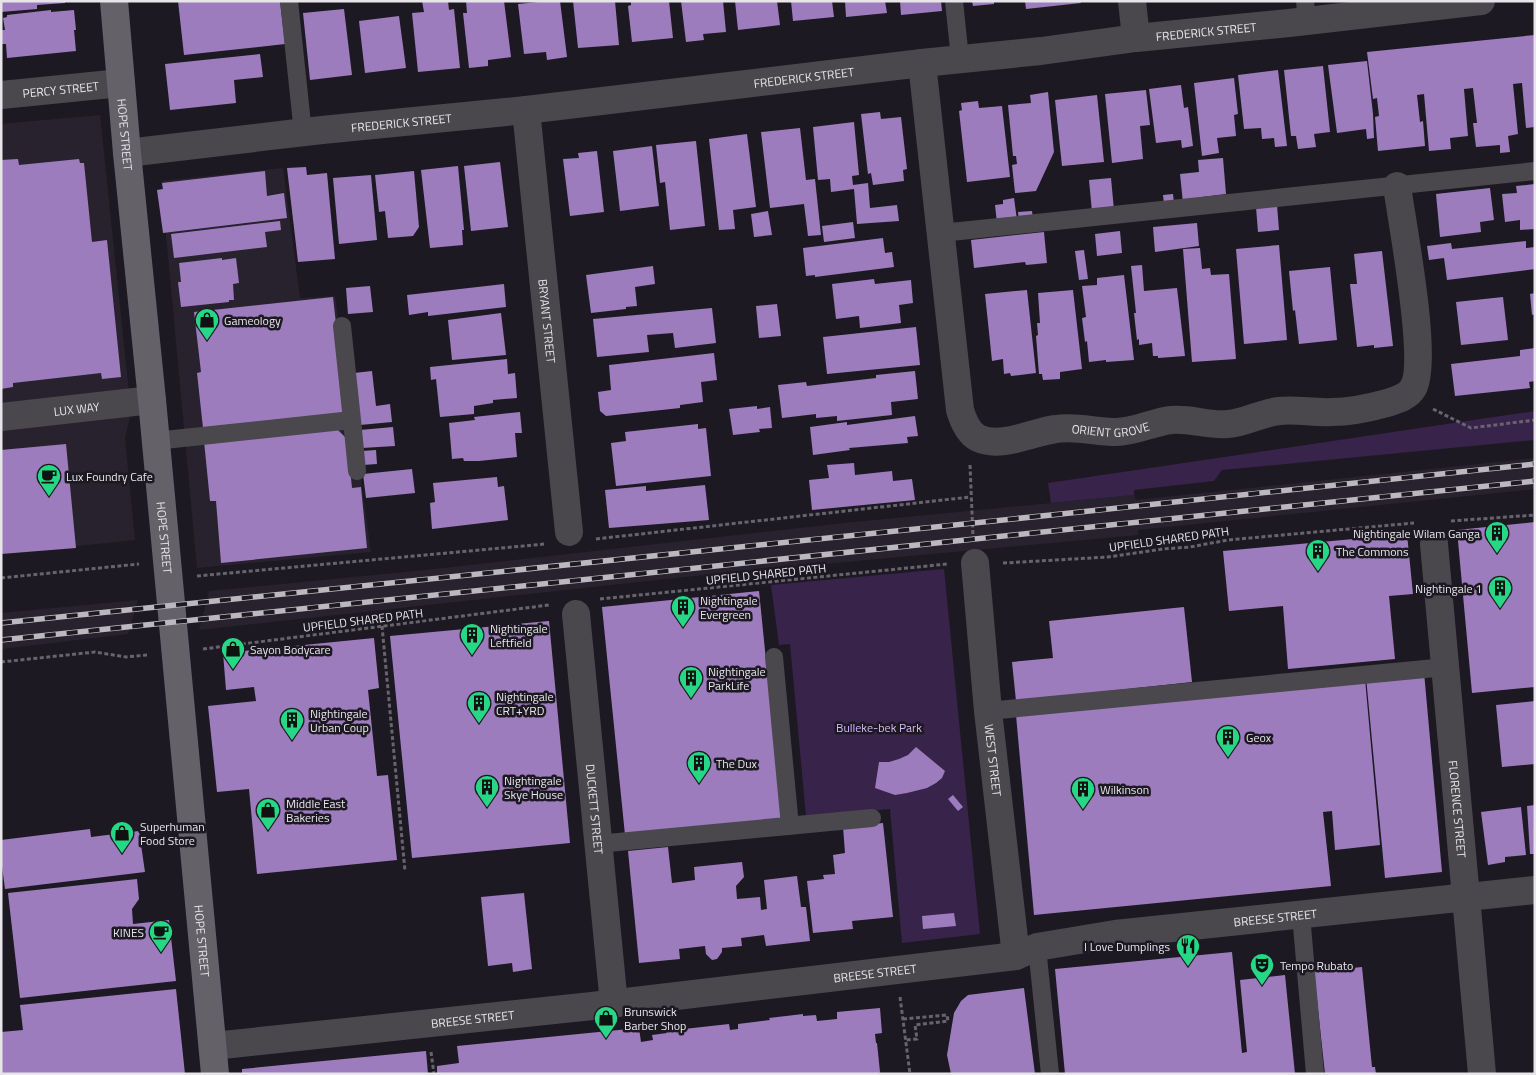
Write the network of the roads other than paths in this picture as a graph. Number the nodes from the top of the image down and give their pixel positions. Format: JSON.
{"nodes":[{"id":1,"x":114,"y":1,"type":"edge"},
{"id":2,"x":289,"y":1,"type":"edge"},
{"id":3,"x":954,"y":1,"type":"edge"},
{"id":4,"x":1132,"y":1,"type":"edge"},
{"id":5,"x":1481,"y":1,"type":"edge"},
{"id":6,"x":1306,"y":11,"type":"edge"},
{"id":7,"x":1136,"y":38,"type":"junction"},
{"id":8,"x":960,"y":59,"type":"junction"},
{"id":9,"x":922,"y":63,"type":"junction"},
{"id":10,"x":121,"y":82,"type":"junction"},
{"id":11,"x":1,"y":95,"type":"edge"},
{"id":12,"x":526,"y":110,"type":"junction"},
{"id":13,"x":303,"y":133,"type":"junction"},
{"id":14,"x":127,"y":153,"type":"junction"},
{"id":15,"x":1535,"y":171,"type":"edge"},
{"id":16,"x":1397,"y":186,"type":"junction"},
{"id":17,"x":941,"y":233,"type":"junction"},
{"id":18,"x":342,"y":326,"type":"dead end"},
{"id":19,"x":152,"y":400,"type":"junction"},
{"id":20,"x":1,"y":417,"type":"edge"},
{"id":21,"x":352,"y":420,"type":"junction"},
{"id":22,"x":155,"y":441,"type":"junction"},
{"id":23,"x":358,"y":471,"type":"dead end"},
{"id":24,"x":1427,"y":533,"type":"road end"},
{"id":25,"x":570,"y":538,"type":"road end"},
{"id":26,"x":975,"y":563,"type":"road end"},
{"id":27,"x":575,"y":606,"type":"road end"},
{"id":28,"x":774,"y":657,"type":"dead end"},
{"id":29,"x":1446,"y":667,"type":"junction"},
{"id":30,"x":988,"y":711,"type":"junction"},
{"id":31,"x":872,"y":818,"type":"dead end"},
{"id":32,"x":790,"y":826,"type":"junction"},
{"id":33,"x":597,"y":844,"type":"junction"},
{"id":34,"x":1535,"y":890,"type":"edge"},
{"id":35,"x":1465,"y":898,"type":"junction"},
{"id":36,"x":1301,"y":915,"type":"junction"},
{"id":37,"x":1026,"y":952,"type":"junction"},
{"id":38,"x":614,"y":1004,"type":"junction"},
{"id":39,"x":213,"y":1046,"type":"junction"},
{"id":40,"x":216,"y":1074,"type":"edge"},
{"id":41,"x":1050,"y":1074,"type":"edge"},
{"id":42,"x":1315,"y":1074,"type":"edge"},
{"id":43,"x":1482,"y":1074,"type":"edge"}],
"edges":[{"from":1,"to":10,"type":"street","name":"HOPE STREET"},
{"from":2,"to":13,"type":"lane"},
{"from":3,"to":8,"type":"lane"},
{"from":4,"to":7,"type":"street"},
{"from":5,"to":6,"type":"street","name":"FREDERICK STREET"},
{"from":6,"to":7,"type":"street","name":"FREDERICK STREET"},
{"from":7,"to":8,"type":"street","name":"FREDERICK STREET"},
{"from":8,"to":9,"type":"street","name":"FREDERICK STREET"},
{"from":9,"to":12,"type":"street","name":"FREDERICK STREET"},
{"from":9,"to":17,"type":"street"},
{"from":10,"to":11,"type":"street","name":"PERCY STREET"},
{"from":10,"to":14,"type":"street","name":"HOPE STREET"},
{"from":12,"to":13,"type":"street","name":"FREDERICK STREET"},
{"from":12,"to":25,"type":"street","name":"BRYANT STREET"},
{"from":13,"to":14,"type":"street","name":"FREDERICK STREET"},
{"from":14,"to":19,"type":"street","name":"HOPE STREET"},
{"from":15,"to":16,"type":"lane"},
{"from":16,"to":17,"type":"lane"},
{"from":16,"to":17,"type":"street","name":"ORIENT GROVE"},
{"from":18,"to":21,"type":"lane"},
{"from":19,"to":20,"type":"street","name":"LUX WAY"},
{"from":19,"to":22,"type":"street","name":"HOPE STREET"},
{"from":21,"to":22,"type":"lane"},
{"from":21,"to":23,"type":"lane"},
{"from":22,"to":39,"type":"street","name":"HOPE STREET"},
{"from":24,"to":29,"type":"street","name":"FLORENCE STREET"},
{"from":26,"to":30,"type":"street","name":"WEST STREET"},
{"from":27,"to":33,"type":"street","name":"DUCKETT STREET"},
{"from":28,"to":32,"type":"lane"},
{"from":29,"to":30,"type":"lane"},
{"from":29,"to":35,"type":"street","name":"FLORENCE STREET"},
{"from":30,"to":37,"type":"street","name":"WEST STREET"},
{"from":31,"to":32,"type":"lane"},
{"from":32,"to":33,"type":"lane"},
{"from":33,"to":38,"type":"street","name":"DUCKETT STREET"},
{"from":34,"to":35,"type":"street","name":"BREESE STREET"},
{"from":35,"to":36,"type":"street","name":"BREESE STREET"},
{"from":35,"to":43,"type":"street","name":"FLORENCE STREET"},
{"from":36,"to":37,"type":"street","name":"BREESE STREET"},
{"from":36,"to":42,"type":"lane"},
{"from":37,"to":38,"type":"street","name":"BREESE STREET"},
{"from":37,"to":41,"type":"lane"},
{"from":38,"to":39,"type":"street","name":"BREESE STREET"},
{"from":39,"to":40,"type":"street","name":"HOPE STREET"}]}
